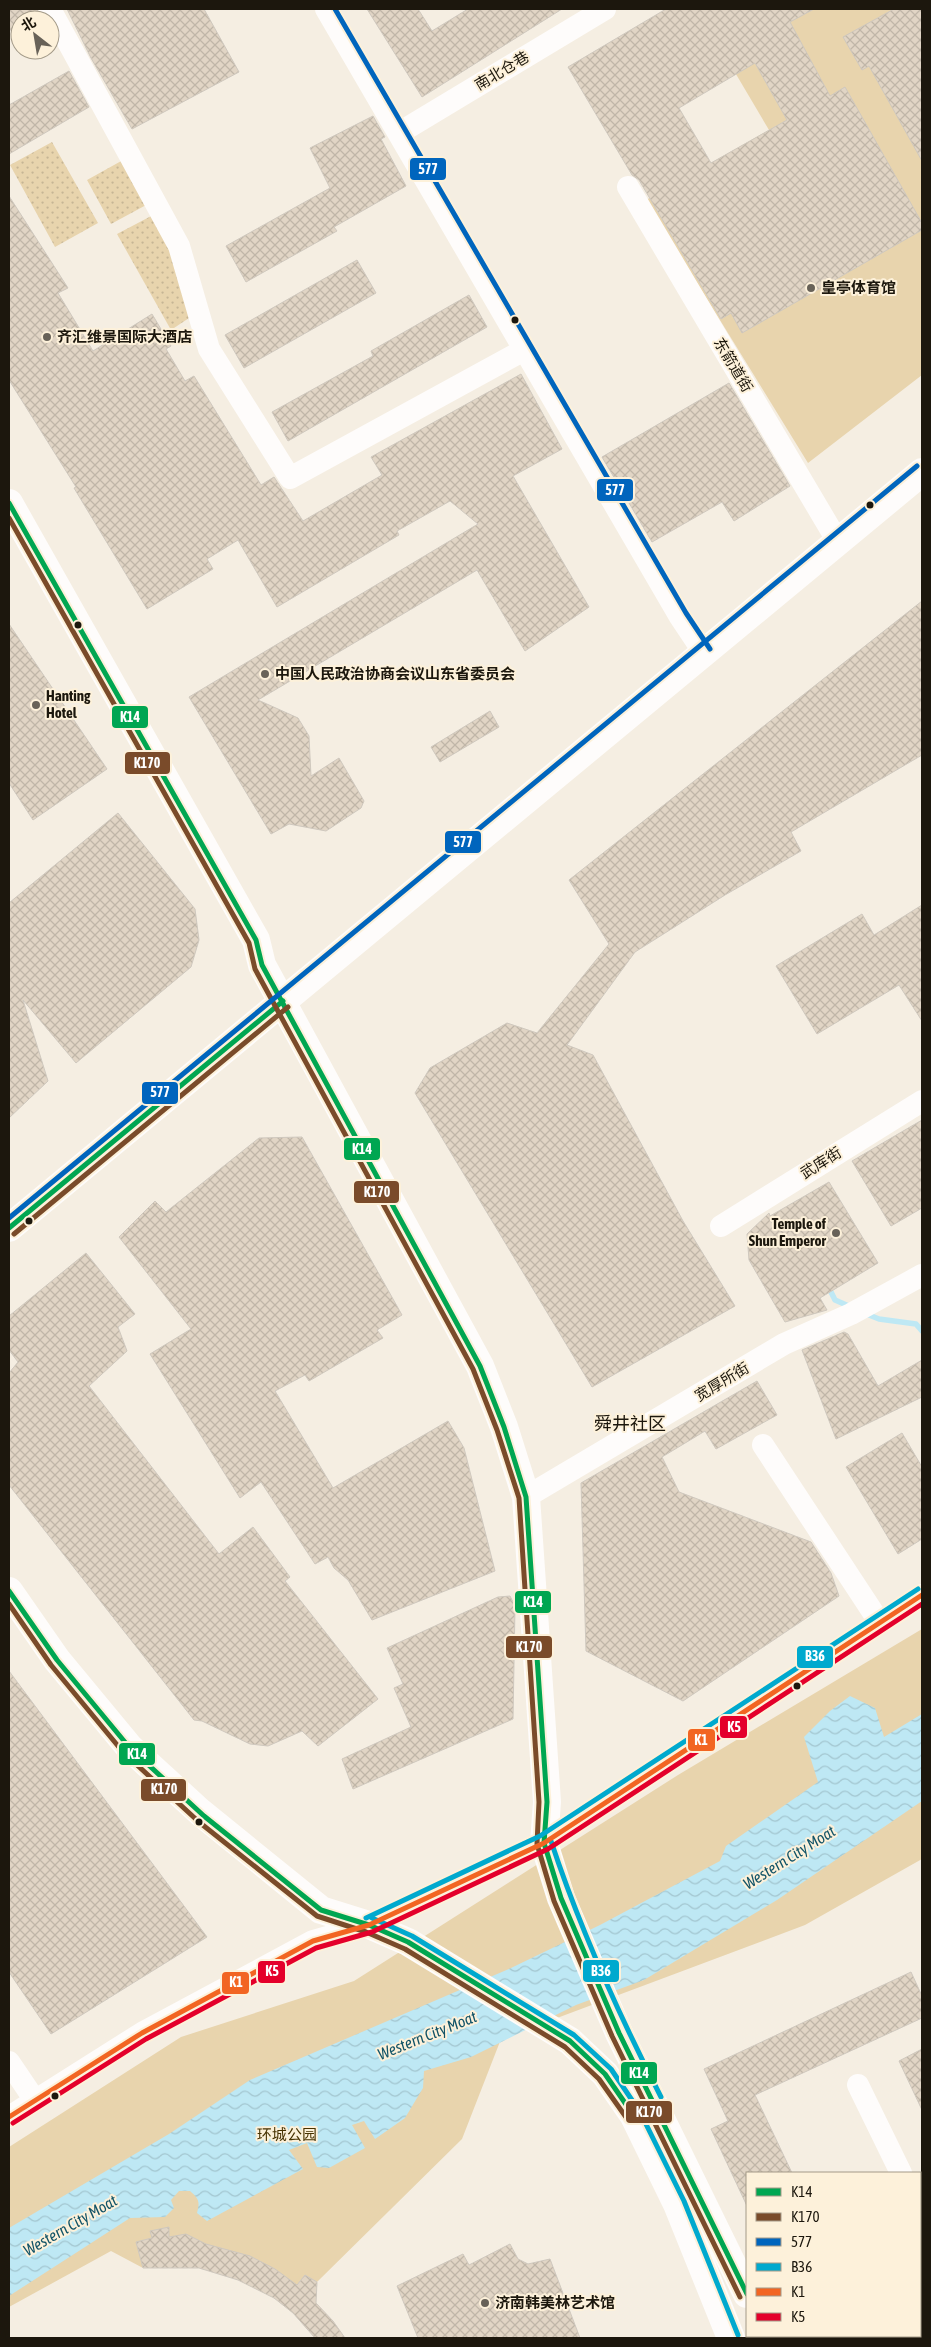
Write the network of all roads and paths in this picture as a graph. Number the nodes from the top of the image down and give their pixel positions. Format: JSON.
{"nodes":[{"id":1,"x":50,"y":9,"type":"edge"},
{"id":2,"x":326,"y":9,"type":"edge"},
{"id":3,"x":605,"y":9,"type":"edge"},
{"id":4,"x":399,"y":133,"type":"junction"},
{"id":5,"x":628,"y":187,"type":"dead end"},
{"id":6,"x":524,"y":350,"type":"junction"},
{"id":7,"x":922,"y":472,"type":"edge"},
{"id":8,"x":9,"y":503,"type":"edge"},
{"id":9,"x":838,"y":542,"type":"junction"},
{"id":10,"x":704,"y":652,"type":"junction"},
{"id":11,"x":283,"y":1001,"type":"junction"},
{"id":12,"x":922,"y":1101,"type":"edge"},
{"id":13,"x":721,"y":1226,"type":"dead end"},
{"id":14,"x":9,"y":1228,"type":"edge"},
{"id":15,"x":922,"y":1276,"type":"edge"},
{"id":16,"x":763,"y":1445,"type":"dead end"},
{"id":17,"x":526,"y":1497,"type":"junction"},
{"id":18,"x":9,"y":1591,"type":"edge"},
{"id":19,"x":922,"y":1595,"type":"edge"},
{"id":20,"x":880,"y":1623,"type":"junction"},
{"id":21,"x":544,"y":1843,"type":"junction"},
{"id":22,"x":369,"y":1925,"type":"junction"},
{"id":23,"x":9,"y":2062,"type":"edge"},
{"id":24,"x":858,"y":2085,"type":"dead end"},
{"id":25,"x":34,"y":2099,"type":"junction"},
{"id":26,"x":9,"y":2117,"type":"edge"},
{"id":27,"x":901,"y":2172,"type":"edge"},
{"id":28,"x":746,"y":2292,"type":"edge"},
{"id":29,"x":732,"y":2338,"type":"edge"}],
"edges":[{"from":1,"to":6,"type":"street"},
{"from":2,"to":4,"type":"street"},
{"from":3,"to":4,"type":"street","name":"南北仓巷"},
{"from":4,"to":6,"type":"street"},
{"from":5,"to":9,"type":"street","name":"东箭道街"},
{"from":6,"to":10,"type":"street"},
{"from":7,"to":9,"type":"main road"},
{"from":8,"to":11,"type":"main road"},
{"from":9,"to":10,"type":"main road"},
{"from":10,"to":11,"type":"main road"},
{"from":11,"to":14,"type":"main road"},
{"from":11,"to":17,"type":"main road"},
{"from":12,"to":13,"type":"street","name":"武库街"},
{"from":15,"to":17,"type":"street","name":"宽厚所街"},
{"from":16,"to":20,"type":"street"},
{"from":17,"to":21,"type":"main road"},
{"from":18,"to":22,"type":"main road"},
{"from":19,"to":20,"type":"street"},
{"from":20,"to":21,"type":"street"},
{"from":21,"to":22,"type":"street"},
{"from":21,"to":28,"type":"main road"},
{"from":22,"to":25,"type":"street"},
{"from":22,"to":29,"type":"main road"},
{"from":23,"to":25,"type":"street"},
{"from":24,"to":27,"type":"street"},
{"from":25,"to":26,"type":"street"}]}
